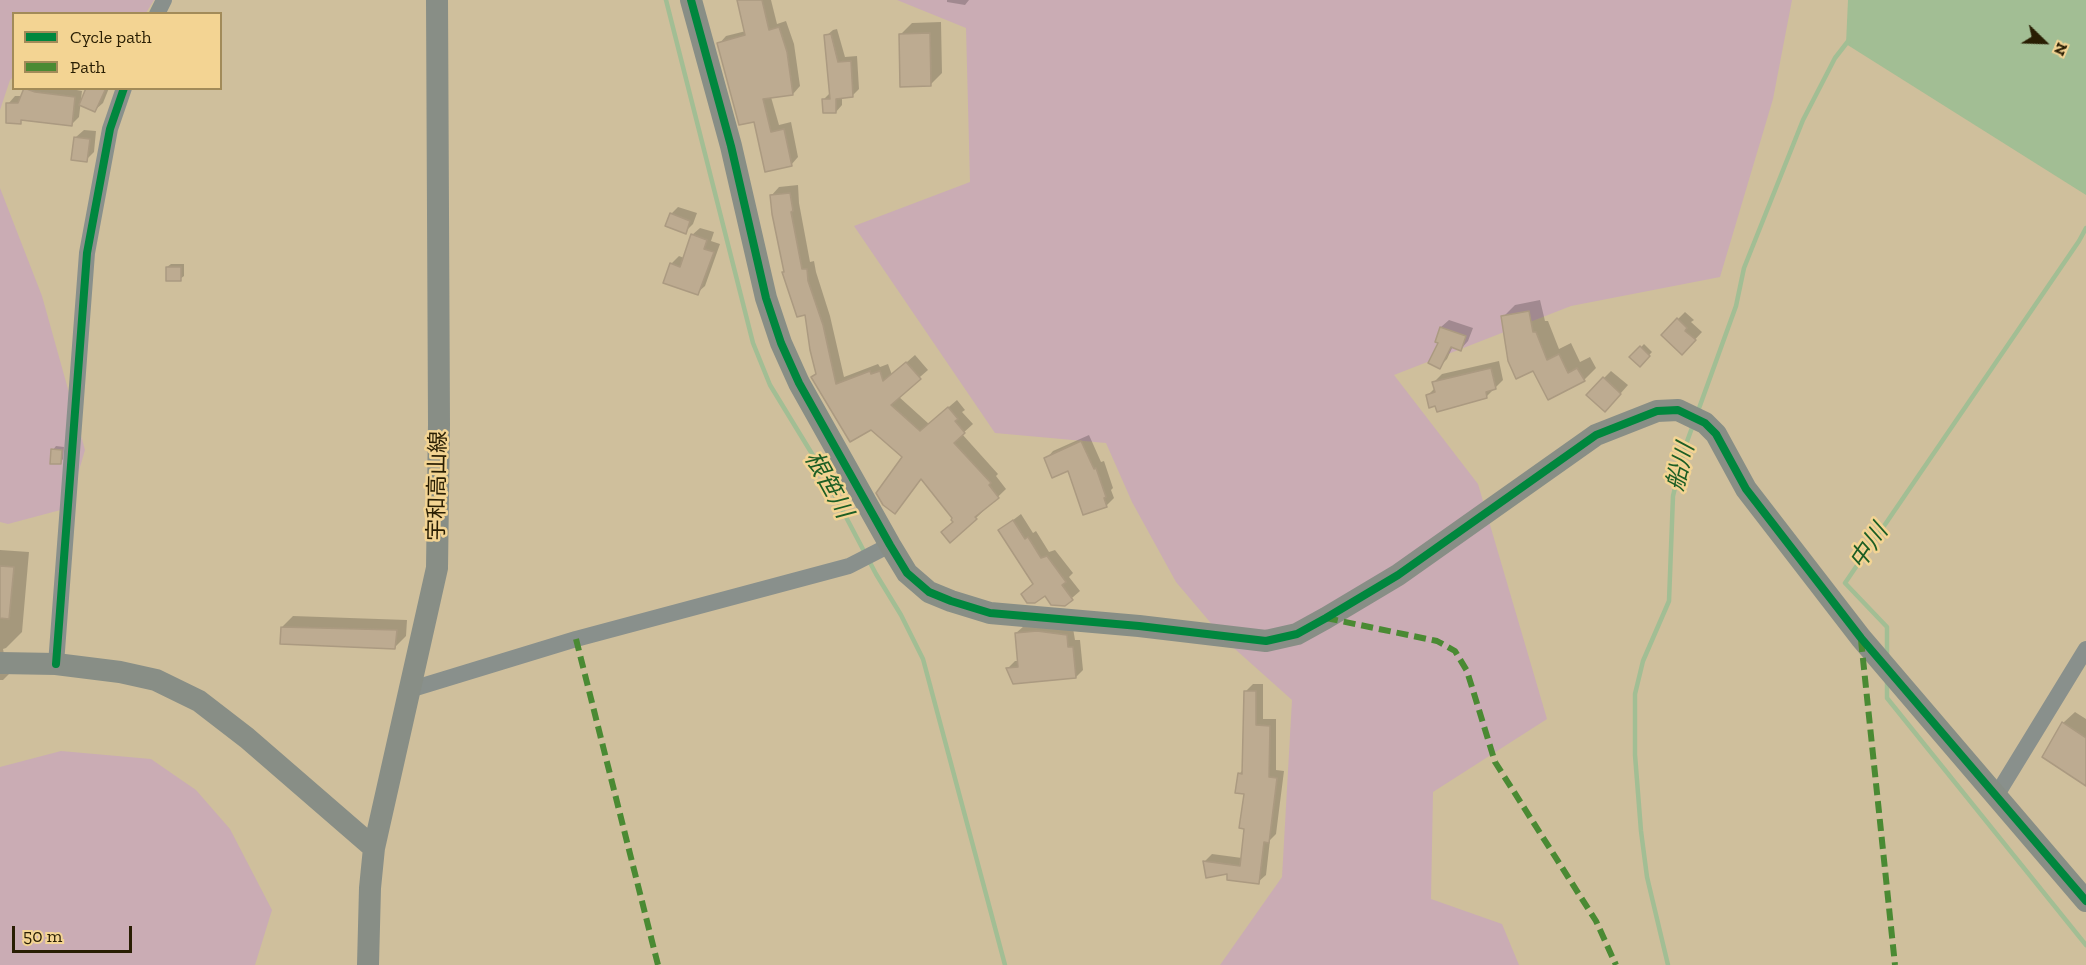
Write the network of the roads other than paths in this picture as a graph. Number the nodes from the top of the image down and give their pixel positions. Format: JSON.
{"nodes":[{"id":1,"x":437,"y":0,"type":"edge"},
{"id":2,"x":691,"y":0,"type":"edge"},
{"id":3,"x":123,"y":90,"type":"edge"},
{"id":4,"x":886,"y":547,"type":"junction"},
{"id":5,"x":2086,"y":649,"type":"edge"},
{"id":6,"x":0,"y":663,"type":"edge"},
{"id":7,"x":56,"y":664,"type":"junction"},
{"id":8,"x":409,"y":690,"type":"junction"},
{"id":9,"x":1996,"y":796,"type":"junction"},
{"id":10,"x":374,"y":848,"type":"junction"},
{"id":11,"x":2086,"y":901,"type":"edge"},
{"id":12,"x":368,"y":965,"type":"edge"}],
"edges":[{"from":1,"to":8,"type":"street","name":"宇和高山線"},
{"from":2,"to":4,"type":"street"},
{"from":3,"to":7,"type":"street"},
{"from":4,"to":8,"type":"street"},
{"from":4,"to":9,"type":"street"},
{"from":5,"to":9,"type":"street"},
{"from":6,"to":7,"type":"street"},
{"from":7,"to":10,"type":"street"},
{"from":8,"to":10,"type":"street","name":"宇和高山線"},
{"from":9,"to":11,"type":"street"},
{"from":10,"to":12,"type":"street","name":"宇和高山線"}]}
